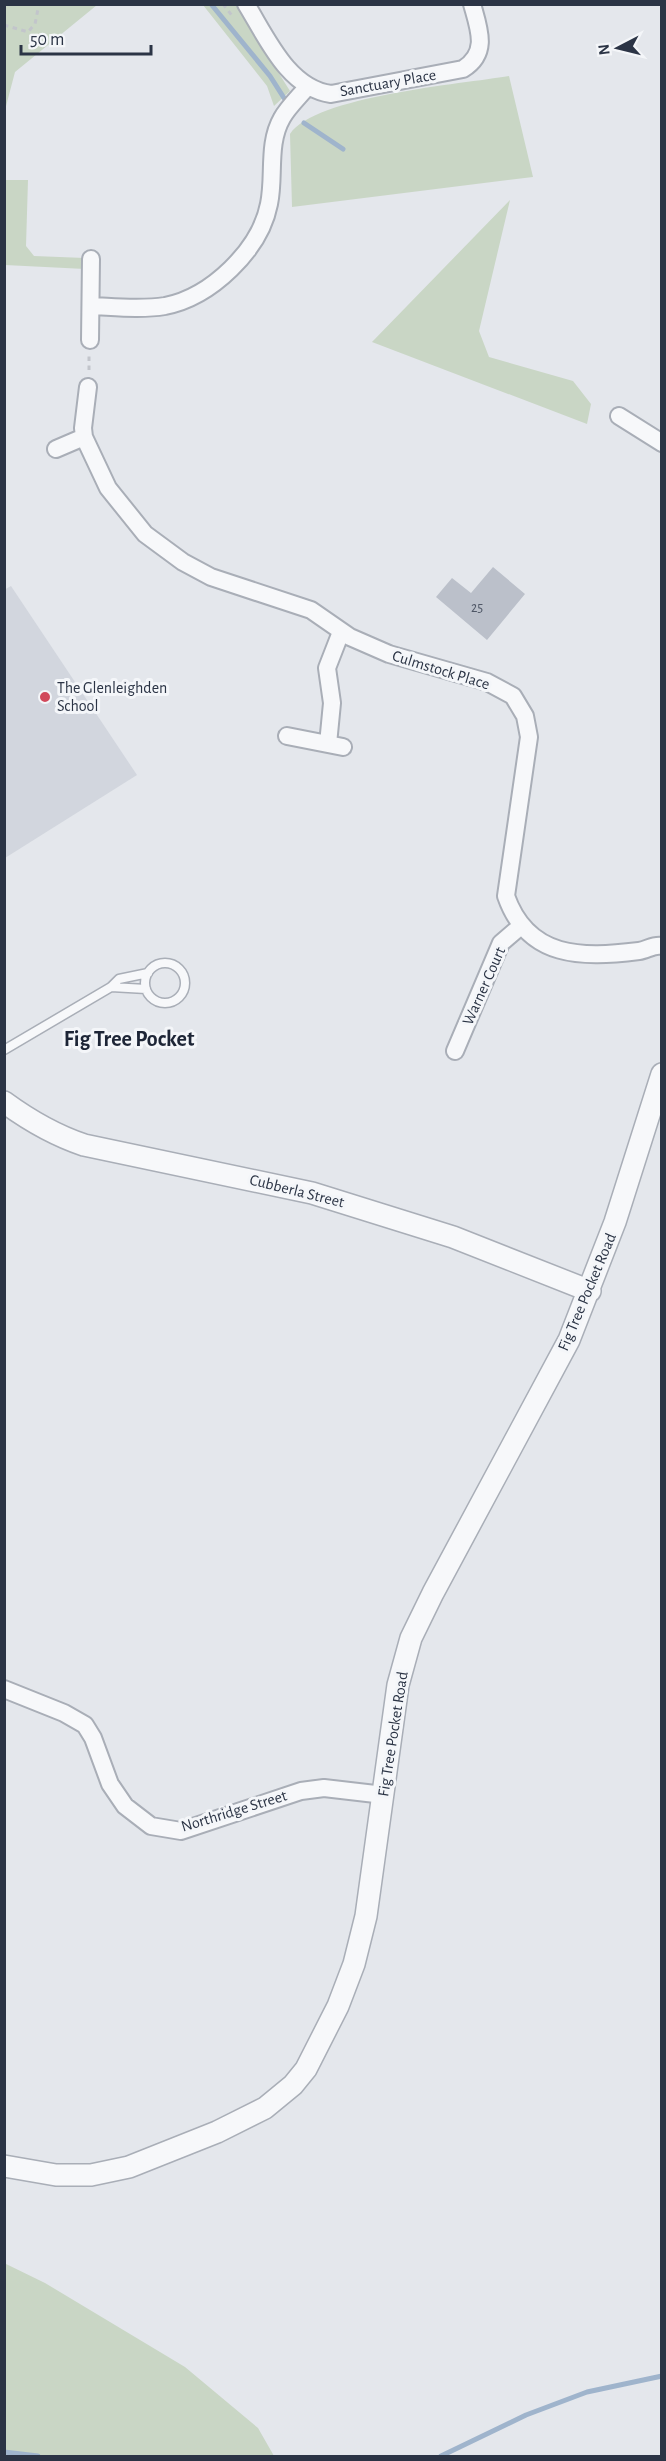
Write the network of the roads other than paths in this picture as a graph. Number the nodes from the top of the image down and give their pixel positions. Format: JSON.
{"nodes":[{"id":1,"x":246,"y":4,"type":"edge"},
{"id":2,"x":472,"y":4,"type":"edge"},
{"id":3,"x":308,"y":86,"type":"junction"},
{"id":4,"x":92,"y":259,"type":"dead end"},
{"id":5,"x":91,"y":306,"type":"junction"},
{"id":6,"x":90,"y":340,"type":"road end"},
{"id":7,"x":88,"y":387,"type":"road end"},
{"id":8,"x":619,"y":416,"type":"dead end"},
{"id":9,"x":84,"y":437,"type":"junction"},
{"id":10,"x":662,"y":443,"type":"edge"},
{"id":11,"x":56,"y":449,"type":"dead end"},
{"id":12,"x":340,"y":632,"type":"junction"},
{"id":13,"x":287,"y":736,"type":"dead end"},
{"id":14,"x":521,"y":926,"type":"junction"},
{"id":15,"x":662,"y":946,"type":"edge"},
{"id":16,"x":643,"y":951,"type":"junction"},
{"id":17,"x":662,"y":959,"type":"edge"},
{"id":18,"x":148,"y":972,"type":"junction"},
{"id":19,"x":111,"y":987,"type":"junction"},
{"id":20,"x":146,"y":989,"type":"junction"},
{"id":21,"x":4,"y":1050,"type":"edge"},
{"id":22,"x":455,"y":1051,"type":"dead end"},
{"id":23,"x":662,"y":1074,"type":"edge"},
{"id":24,"x":4,"y":1102,"type":"edge"},
{"id":25,"x":590,"y":1291,"type":"junction"},
{"id":26,"x":4,"y":1689,"type":"edge"},
{"id":27,"x":384,"y":1795,"type":"junction"},
{"id":28,"x":4,"y":2166,"type":"edge"}],
"edges":[{"from":1,"to":3,"type":"street","name":"Sanctuary Place"},
{"from":2,"to":3,"type":"street","name":"Sanctuary Place"},
{"from":3,"to":5,"type":"street"},
{"from":4,"to":5,"type":"street"},
{"from":5,"to":6,"type":"street"},
{"from":7,"to":9,"type":"street","name":"Culmstock Place"},
{"from":8,"to":10,"type":"street"},
{"from":9,"to":11,"type":"street"},
{"from":9,"to":12,"type":"street","name":"Culmstock Place"},
{"from":12,"to":13,"type":"street"},
{"from":12,"to":14,"type":"street","name":"Culmstock Place"},
{"from":14,"to":16,"type":"street","name":"Culmstock Place"},
{"from":14,"to":22,"type":"street","name":"Warner Court"},
{"from":15,"to":16,"type":"street","name":"Culmstock Place"},
{"from":16,"to":17,"type":"street","name":"Culmstock Place"},
{"from":18,"to":19,"type":"lane"},
{"from":18,"to":20,"type":"lane"},
{"from":18,"to":20,"type":"lane"},
{"from":19,"to":20,"type":"lane"},
{"from":19,"to":21,"type":"lane"},
{"from":23,"to":25,"type":"street","name":"Fig Tree Pocket Road"},
{"from":24,"to":25,"type":"street","name":"Cubberla Street"},
{"from":25,"to":27,"type":"street","name":"Fig Tree Pocket Road"},
{"from":26,"to":27,"type":"street","name":"Northridge Street"},
{"from":27,"to":28,"type":"street","name":"Fig Tree Pocket Road"}]}
